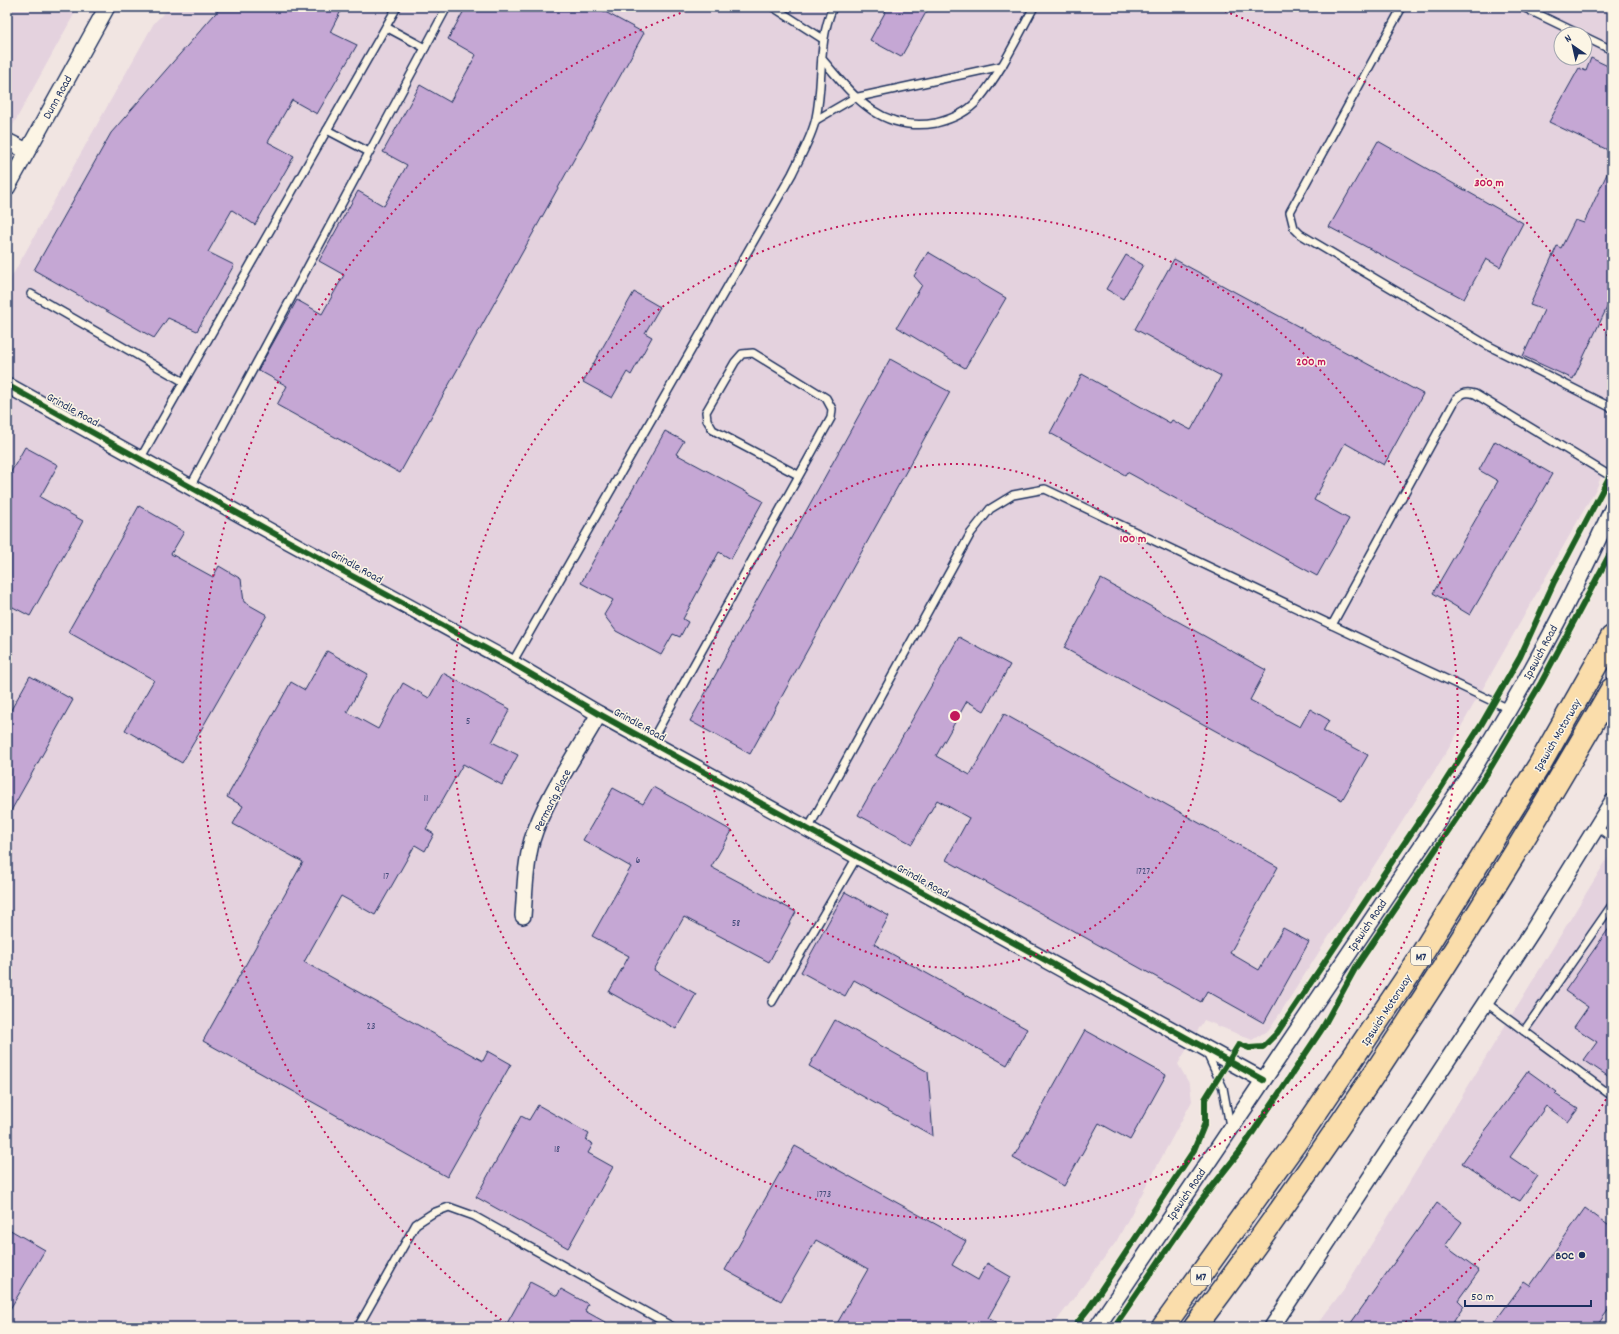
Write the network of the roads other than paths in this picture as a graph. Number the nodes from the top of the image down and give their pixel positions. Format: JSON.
{"nodes":[{"id":1,"x":107,"y":7,"type":"edge"},
{"id":2,"x":397,"y":7,"type":"edge"},
{"id":3,"x":447,"y":7,"type":"edge"},
{"id":4,"x":773,"y":7,"type":"edge"},
{"id":5,"x":833,"y":7,"type":"edge"},
{"id":6,"x":1034,"y":7,"type":"edge"},
{"id":7,"x":1402,"y":7,"type":"edge"},
{"id":8,"x":1524,"y":7,"type":"edge"},
{"id":9,"x":1563,"y":26,"type":"edge"},
{"id":10,"x":386,"y":27,"type":"junction"},
{"id":11,"x":823,"y":38,"type":"junction"},
{"id":12,"x":1593,"y":41,"type":"edge"},
{"id":13,"x":425,"y":48,"type":"junction"},
{"id":14,"x":1612,"y":50,"type":"edge"},
{"id":15,"x":822,"y":59,"type":"junction"},
{"id":16,"x":1002,"y":66,"type":"junction"},
{"id":17,"x":854,"y":98,"type":"junction"},
{"id":18,"x":816,"y":120,"type":"junction"},
{"id":19,"x":327,"y":130,"type":"junction"},
{"id":20,"x":7,"y":141,"type":"edge"},
{"id":21,"x":27,"y":151,"type":"junction"},
{"id":22,"x":369,"y":152,"type":"junction"},
{"id":23,"x":7,"y":188,"type":"edge"},
{"id":24,"x":31,"y":294,"type":"dead end"},
{"id":25,"x":184,"y":382,"type":"junction"},
{"id":26,"x":7,"y":384,"type":"edge"},
{"id":27,"x":1612,"y":408,"type":"edge"},
{"id":28,"x":140,"y":459,"type":"junction"},
{"id":29,"x":798,"y":475,"type":"junction"},
{"id":30,"x":1612,"y":476,"type":"edge"},
{"id":31,"x":190,"y":486,"type":"junction"},
{"id":32,"x":1612,"y":509,"type":"edge"},
{"id":33,"x":1332,"y":625,"type":"junction"},
{"id":34,"x":1612,"y":630,"type":"edge"},
{"id":35,"x":1612,"y":637,"type":"edge"},
{"id":36,"x":512,"y":663,"type":"junction"},
{"id":37,"x":1591,"y":678,"type":"junction"},
{"id":38,"x":1612,"y":689,"type":"edge"},
{"id":39,"x":1510,"y":709,"type":"junction"},
{"id":40,"x":599,"y":714,"type":"junction"},
{"id":41,"x":651,"y":742,"type":"junction"},
{"id":42,"x":1612,"y":802,"type":"edge"},
{"id":43,"x":1597,"y":827,"type":"junction"},
{"id":44,"x":808,"y":829,"type":"junction"},
{"id":45,"x":1612,"y":838,"type":"edge"},
{"id":46,"x":858,"y":857,"type":"junction"},
{"id":47,"x":1612,"y":905,"type":"edge"},
{"id":48,"x":523,"y":916,"type":"dead end"},
{"id":49,"x":772,"y":1002,"type":"dead end"},
{"id":50,"x":1485,"y":1002,"type":"junction"},
{"id":51,"x":1524,"y":1032,"type":"junction"},
{"id":52,"x":1204,"y":1048,"type":"junction"},
{"id":53,"x":1263,"y":1080,"type":"junction"},
{"id":54,"x":1612,"y":1096,"type":"edge"},
{"id":55,"x":1230,"y":1129,"type":"junction"},
{"id":56,"x":358,"y":1327,"type":"edge"},
{"id":57,"x":673,"y":1327,"type":"edge"},
{"id":58,"x":1097,"y":1327,"type":"edge"},
{"id":59,"x":1164,"y":1327,"type":"edge"},
{"id":60,"x":1195,"y":1327,"type":"edge"},
{"id":61,"x":1272,"y":1327,"type":"edge"}],
"edges":[{"from":1,"to":21,"type":"street","name":"Dunn Road"},
{"from":2,"to":10,"type":"lane"},
{"from":3,"to":13,"type":"lane"},
{"from":4,"to":11,"type":"lane"},
{"from":5,"to":11,"type":"lane"},
{"from":6,"to":16,"type":"lane"},
{"from":7,"to":27,"type":"lane"},
{"from":8,"to":9,"type":"lane"},
{"from":10,"to":13,"type":"lane"},
{"from":10,"to":19,"type":"lane"},
{"from":11,"to":15,"type":"lane"},
{"from":12,"to":14,"type":"lane"},
{"from":13,"to":22,"type":"lane"},
{"from":15,"to":17,"type":"lane"},
{"from":15,"to":18,"type":"lane"},
{"from":16,"to":17,"type":"lane"},
{"from":16,"to":17,"type":"lane"},
{"from":17,"to":18,"type":"lane"},
{"from":18,"to":36,"type":"lane"},
{"from":19,"to":22,"type":"lane"},
{"from":19,"to":25,"type":"lane"},
{"from":20,"to":21,"type":"street"},
{"from":21,"to":23,"type":"street","name":"Dunn Road"},
{"from":22,"to":31,"type":"lane"},
{"from":24,"to":25,"type":"lane"},
{"from":25,"to":28,"type":"lane"},
{"from":26,"to":28,"type":"street","name":"Grindle Road"},
{"from":28,"to":31,"type":"street","name":"Grindle Road"},
{"from":29,"to":29,"type":"lane"},
{"from":29,"to":41,"type":"lane"},
{"from":30,"to":33,"type":"lane"},
{"from":31,"to":36,"type":"street","name":"Grindle Road"},
{"from":32,"to":39,"type":"street","name":"Ipswich Road"},
{"from":33,"to":39,"type":"lane"},
{"from":33,"to":44,"type":"lane"},
{"from":34,"to":37,"type":"highway"},
{"from":35,"to":37,"type":"highway","name":"Ipswich Motorway","number":"M7"},
{"from":36,"to":40,"type":"street","name":"Grindle Road"},
{"from":37,"to":59,"type":"highway","name":"Ipswich Motorway","number":"M7"},
{"from":38,"to":60,"type":"highway","name":"Ipswich Motorway","number":"M7"},
{"from":39,"to":53,"type":"street","name":"Ipswich Road"},
{"from":40,"to":41,"type":"street","name":"Grindle Road"},
{"from":40,"to":48,"type":"street","name":"Permarig Place"},
{"from":41,"to":44,"type":"street","name":"Grindle Road"},
{"from":42,"to":43,"type":"street"},
{"from":43,"to":45,"type":"lane"},
{"from":43,"to":50,"type":"street"},
{"from":44,"to":46,"type":"street","name":"Grindle Road"},
{"from":46,"to":49,"type":"lane"},
{"from":46,"to":52,"type":"street","name":"Grindle Road"},
{"from":47,"to":51,"type":"lane"},
{"from":50,"to":51,"type":"lane"},
{"from":50,"to":61,"type":"street"},
{"from":51,"to":54,"type":"lane"},
{"from":52,"to":53,"type":"street","name":"Grindle Road"},
{"from":52,"to":55,"type":"lane"},
{"from":53,"to":55,"type":"street","name":"Ipswich Road"},
{"from":55,"to":58,"type":"street","name":"Ipswich Road"},
{"from":56,"to":57,"type":"lane"}]}
